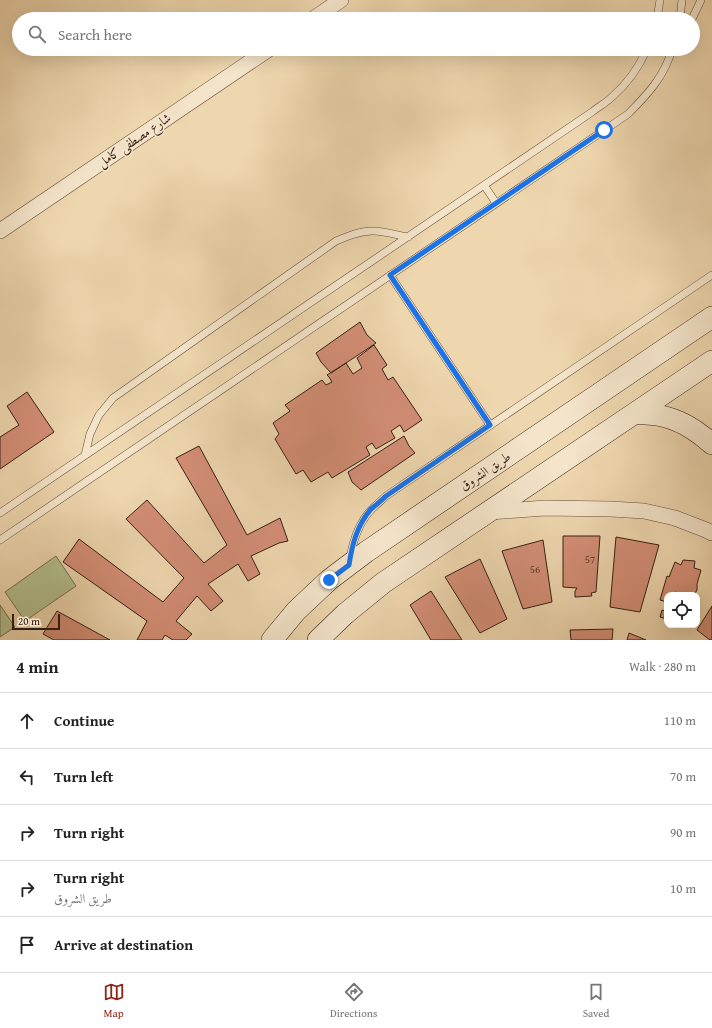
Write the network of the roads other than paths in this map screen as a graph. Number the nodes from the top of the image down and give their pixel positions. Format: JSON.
{"nodes":[{"id":1,"x":341,"y":0,"type":"edge"},
{"id":2,"x":660,"y":0,"type":"edge"},
{"id":3,"x":682,"y":0,"type":"edge"},
{"id":4,"x":701,"y":0,"type":"edge"},
{"id":5,"x":323,"y":12,"type":"edge"},
{"id":6,"x":658,"y":12,"type":"edge"},
{"id":7,"x":681,"y":12,"type":"edge"},
{"id":8,"x":695,"y":12,"type":"edge"},
{"id":9,"x":259,"y":56,"type":"edge"},
{"id":10,"x":644,"y":56,"type":"edge"},
{"id":11,"x":670,"y":56,"type":"edge"},
{"id":12,"x":484,"y":185,"type":"junction"},
{"id":13,"x":496,"y":203,"type":"junction"},
{"id":14,"x":0,"y":231,"type":"edge"},
{"id":15,"x":408,"y":237,"type":"junction"},
{"id":16,"x":390,"y":275,"type":"junction"},
{"id":17,"x":712,"y":275,"type":"edge"},
{"id":18,"x":712,"y":317,"type":"edge"},
{"id":19,"x":712,"y":361,"type":"edge"},
{"id":20,"x":635,"y":413,"type":"junction"},
{"id":21,"x":490,"y":425,"type":"junction"},
{"id":22,"x":712,"y":444,"type":"edge"},
{"id":23,"x":85,"y":456,"type":"junction"},
{"id":24,"x":489,"y":512,"type":"junction"},
{"id":25,"x":0,"y":513,"type":"edge"},
{"id":26,"x":712,"y":533,"type":"edge"},
{"id":27,"x":0,"y":540,"type":"edge"},
{"id":28,"x":349,"y":565,"type":"junction"},
{"id":29,"x":272,"y":640,"type":"edge"},
{"id":30,"x":318,"y":640,"type":"edge"}],
"edges":[{"from":1,"to":5,"type":"street"},
{"from":2,"to":6,"type":"lane"},
{"from":3,"to":7,"type":"lane"},
{"from":4,"to":8,"type":"lane"},
{"from":9,"to":14,"type":"street","name":"شارع مصطفى كامل"},
{"from":10,"to":12,"type":"lane"},
{"from":11,"to":13,"type":"lane"},
{"from":12,"to":13,"type":"lane"},
{"from":12,"to":15,"type":"lane"},
{"from":13,"to":16,"type":"lane"},
{"from":15,"to":23,"type":"lane"},
{"from":15,"to":23,"type":"lane"},
{"from":16,"to":21,"type":"lane"},
{"from":16,"to":27,"type":"lane"},
{"from":17,"to":21,"type":"lane"},
{"from":18,"to":28,"type":"street","name":"طريق الشروق"},
{"from":19,"to":20,"type":"street"},
{"from":20,"to":22,"type":"street"},
{"from":20,"to":24,"type":"street"},
{"from":21,"to":28,"type":"lane"},
{"from":23,"to":25,"type":"lane"},
{"from":24,"to":26,"type":"street"},
{"from":24,"to":30,"type":"street"},
{"from":28,"to":29,"type":"street","name":"طريق الشروق"}]}
